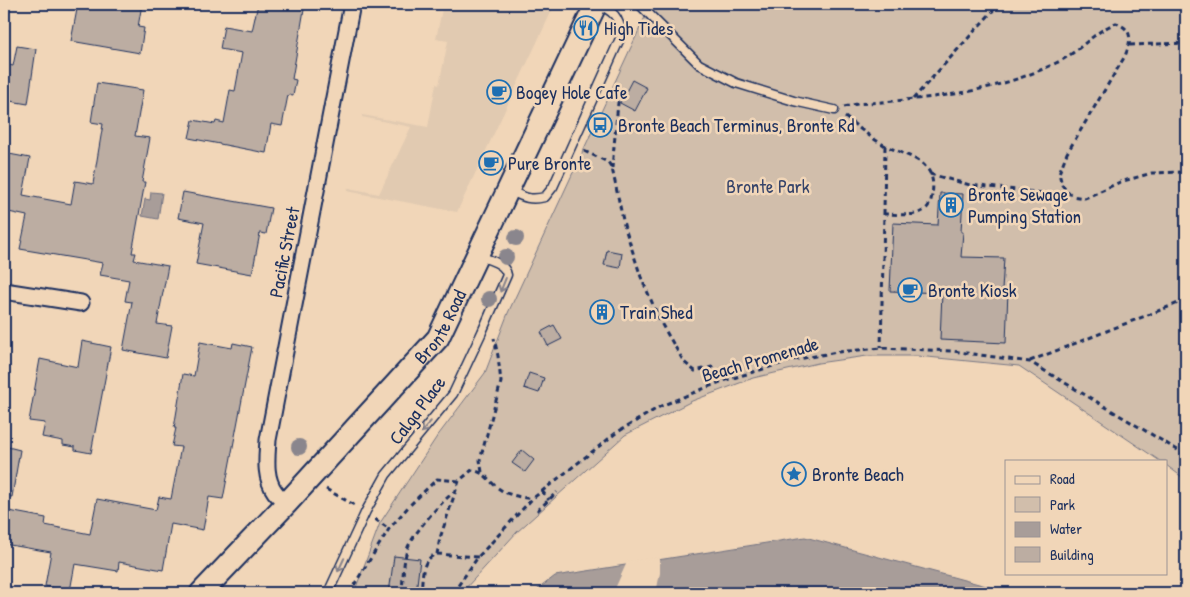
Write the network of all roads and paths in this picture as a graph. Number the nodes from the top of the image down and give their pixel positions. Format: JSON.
{"nodes":[{"id":1,"x":352,"y":4,"type":"edge"},
{"id":2,"x":597,"y":4,"type":"edge"},
{"id":3,"x":639,"y":4,"type":"edge"},
{"id":4,"x":999,"y":4,"type":"edge"},
{"id":5,"x":1186,"y":43,"type":"edge"},
{"id":6,"x":1130,"y":45,"type":"junction"},
{"id":7,"x":621,"y":94,"type":"dead end"},
{"id":8,"x":913,"y":99,"type":"junction"},
{"id":9,"x":834,"y":110,"type":"junction"},
{"id":10,"x":885,"y":145,"type":"junction"},
{"id":11,"x":572,"y":146,"type":"junction"},
{"id":12,"x":612,"y":168,"type":"junction"},
{"id":13,"x":1186,"y":172,"type":"edge"},
{"id":14,"x":930,"y":174,"type":"junction"},
{"id":15,"x":508,"y":190,"type":"junction"},
{"id":16,"x":1072,"y":196,"type":"junction"},
{"id":17,"x":884,"y":214,"type":"junction"},
{"id":18,"x":478,"y":255,"type":"junction"},
{"id":19,"x":4,"y":291,"type":"edge"},
{"id":20,"x":1186,"y":300,"type":"edge"},
{"id":21,"x":81,"y":303,"type":"dead end"},
{"id":22,"x":482,"y":332,"type":"junction"},
{"id":23,"x":880,"y":348,"type":"junction"},
{"id":24,"x":1030,"y":362,"type":"junction"},
{"id":25,"x":720,"y":382,"type":"junction"},
{"id":26,"x":1186,"y":455,"type":"edge"},
{"id":27,"x":482,"y":472,"type":"junction"},
{"id":28,"x":308,"y":479,"type":"junction"},
{"id":29,"x":459,"y":481,"type":"junction"},
{"id":30,"x":456,"y":491,"type":"junction"},
{"id":31,"x":542,"y":491,"type":"junction"},
{"id":32,"x":558,"y":492,"type":"dead end"},
{"id":33,"x":532,"y":499,"type":"junction"},
{"id":34,"x":549,"y":500,"type":"junction"},
{"id":35,"x":287,"y":503,"type":"junction"},
{"id":36,"x":366,"y":511,"type":"junction"},
{"id":37,"x":537,"y":511,"type":"dead end"},
{"id":38,"x":389,"y":529,"type":"junction"},
{"id":39,"x":437,"y":554,"type":"junction"},
{"id":40,"x":478,"y":557,"type":"junction"},
{"id":41,"x":201,"y":593,"type":"edge"},
{"id":42,"x":328,"y":593,"type":"edge"},
{"id":43,"x":349,"y":593,"type":"edge"},
{"id":44,"x":402,"y":593,"type":"edge"},
{"id":45,"x":421,"y":593,"type":"edge"},
{"id":46,"x":452,"y":593,"type":"edge"}],
"edges":[{"from":1,"to":35,"type":"street","name":"Pacific Street"},
{"from":2,"to":11,"type":"lane"},
{"from":2,"to":15,"type":"main road","name":"Bronte Road"},
{"from":3,"to":9,"type":"lane"},
{"from":4,"to":8,"type":"path"},
{"from":5,"to":6,"type":"path"},
{"from":6,"to":8,"type":"path"},
{"from":6,"to":16,"type":"path"},
{"from":7,"to":12,"type":"path"},
{"from":8,"to":9,"type":"path"},
{"from":9,"to":10,"type":"path"},
{"from":10,"to":14,"type":"path"},
{"from":10,"to":17,"type":"path"},
{"from":11,"to":12,"type":"path"},
{"from":11,"to":15,"type":"lane"},
{"from":12,"to":25,"type":"path"},
{"from":13,"to":16,"type":"path"},
{"from":14,"to":16,"type":"path"},
{"from":14,"to":17,"type":"path"},
{"from":15,"to":18,"type":"main road","name":"Bronte Road"},
{"from":17,"to":23,"type":"path"},
{"from":18,"to":22,"type":"lane","name":"Calga Place","one_way":true},
{"from":18,"to":28,"type":"main road","name":"Bronte Road"},
{"from":19,"to":21,"type":"street"},
{"from":20,"to":24,"type":"path"},
{"from":22,"to":27,"type":"path"},
{"from":22,"to":36,"type":"lane","name":"Calga Place","one_way":true},
{"from":23,"to":24,"type":"path","name":"Beach Promenade"},
{"from":23,"to":25,"type":"path","name":"Beach Promenade"},
{"from":24,"to":26,"type":"path","name":"Beach Promenade"},
{"from":25,"to":31,"type":"path","name":"Beach Promenade"},
{"from":27,"to":29,"type":"path"},
{"from":27,"to":33,"type":"path"},
{"from":28,"to":35,"type":"main road","name":"Bronte Road"},
{"from":28,"to":36,"type":"path"},
{"from":29,"to":30,"type":"path"},
{"from":29,"to":38,"type":"path"},
{"from":30,"to":39,"type":"path"},
{"from":30,"to":44,"type":"path"},
{"from":31,"to":33,"type":"path","name":"Beach Promenade"},
{"from":31,"to":34,"type":"path"},
{"from":32,"to":34,"type":"path"},
{"from":33,"to":40,"type":"path","name":"Beach Promenade"},
{"from":34,"to":37,"type":"path"},
{"from":35,"to":41,"type":"main road","name":"Bronte Road"},
{"from":36,"to":38,"type":"path"},
{"from":36,"to":42,"type":"lane","name":"Calga Place","one_way":true},
{"from":38,"to":43,"type":"path"},
{"from":39,"to":40,"type":"path"},
{"from":39,"to":45,"type":"path"},
{"from":40,"to":46,"type":"path","name":"Beach Promenade"}]}
